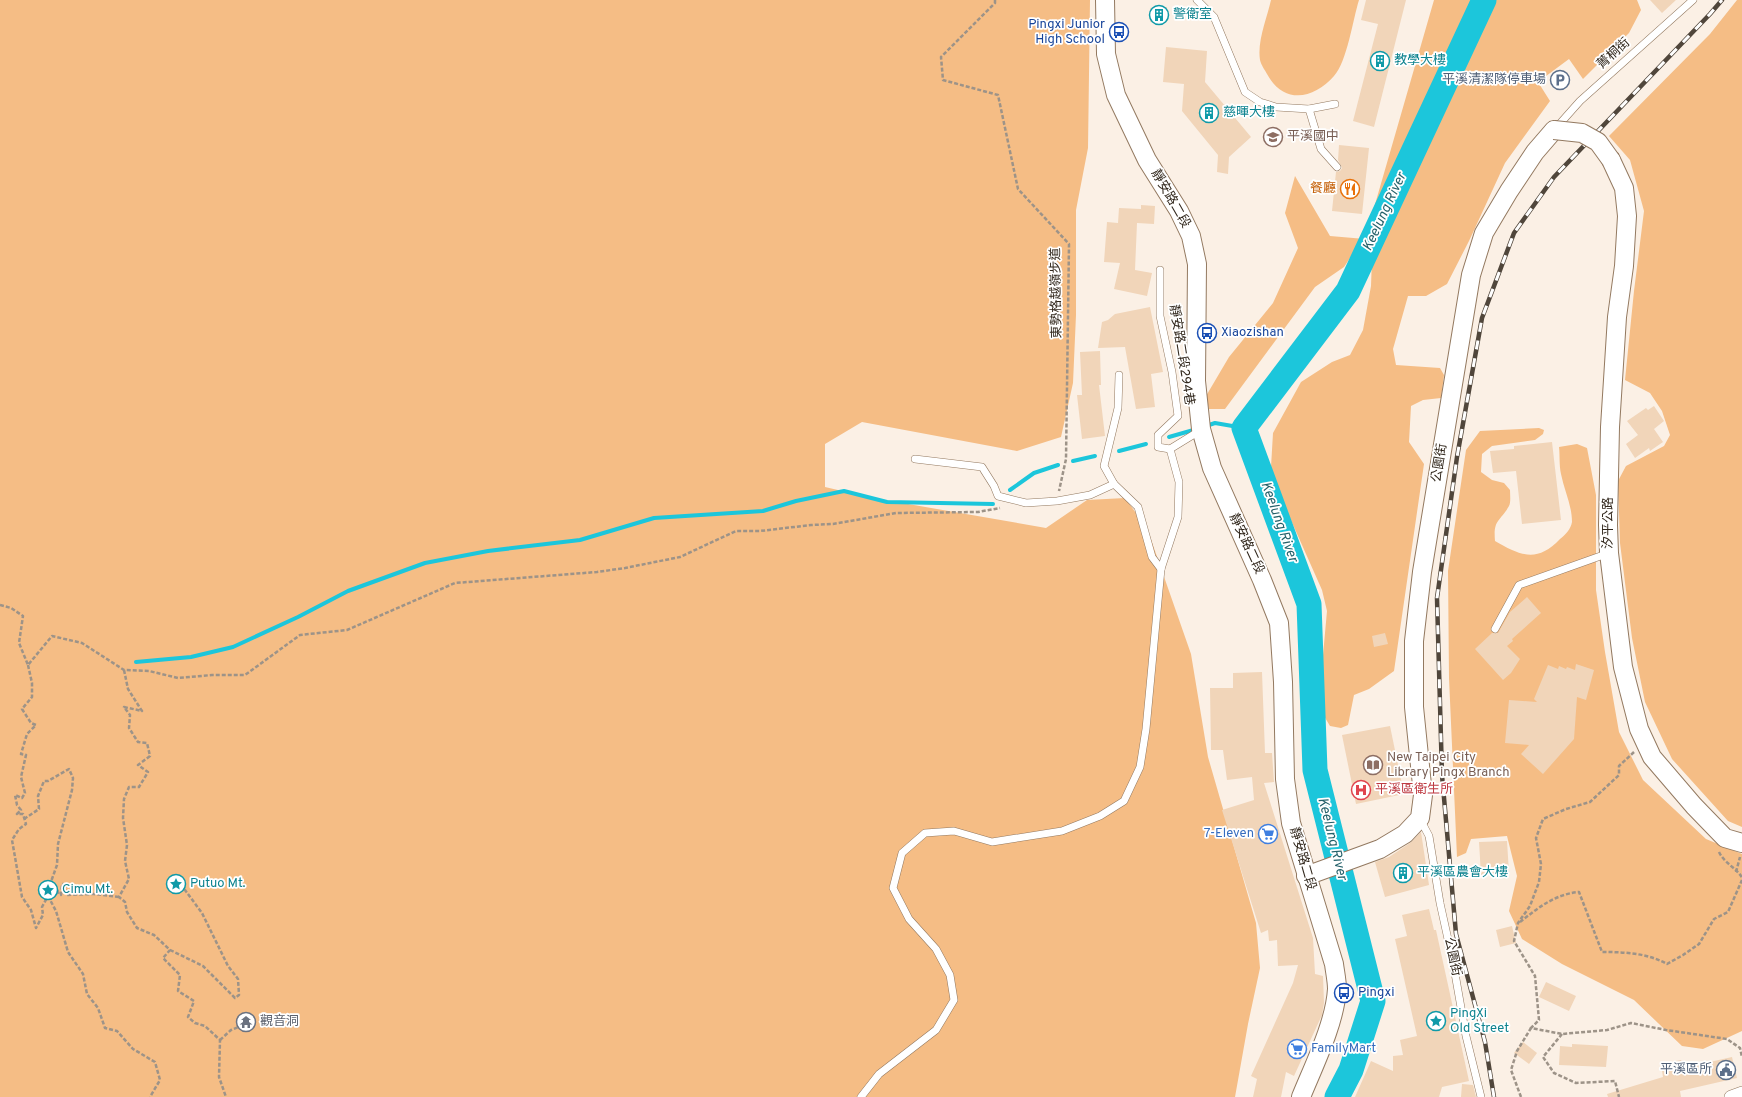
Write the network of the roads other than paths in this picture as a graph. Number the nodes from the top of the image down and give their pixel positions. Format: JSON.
{"nodes":[{"id":1,"x":1105,"y":0,"type":"edge"},
{"id":2,"x":1197,"y":0,"type":"edge"},
{"id":3,"x":1694,"y":0,"type":"edge"},
{"id":4,"x":1335,"y":104,"type":"dead end"},
{"id":5,"x":1309,"y":109,"type":"junction"},
{"id":6,"x":1554,"y":130,"type":"junction"},
{"id":7,"x":1337,"y":167,"type":"dead end"},
{"id":8,"x":1160,"y":270,"type":"dead end"},
{"id":9,"x":1119,"y":375,"type":"dead end"},
{"id":10,"x":1201,"y":424,"type":"junction"},
{"id":11,"x":1170,"y":450,"type":"junction"},
{"id":12,"x":915,"y":460,"type":"dead end"},
{"id":13,"x":1114,"y":484,"type":"junction"},
{"id":14,"x":1609,"y":553,"type":"junction"},
{"id":15,"x":1161,"y":569,"type":"junction"},
{"id":16,"x":1495,"y":629,"type":"dead end"},
{"id":17,"x":1420,"y":818,"type":"junction"},
{"id":18,"x":1742,"y":843,"type":"edge"},
{"id":19,"x":1306,"y":876,"type":"junction"},
{"id":20,"x":1742,"y":1093,"type":"edge"},
{"id":21,"x":861,"y":1097,"type":"edge"},
{"id":22,"x":1303,"y":1097,"type":"edge"},
{"id":23,"x":1481,"y":1097,"type":"edge"},
{"id":24,"x":1731,"y":1097,"type":"edge"}],
"edges":[{"from":1,"to":10,"type":"street","name":"靜安路二段"},
{"from":2,"to":5,"type":"lane"},
{"from":3,"to":6,"type":"lane","name":"菁桐街"},
{"from":4,"to":5,"type":"lane"},
{"from":5,"to":7,"type":"lane"},
{"from":6,"to":14,"type":"street","name":"汐平公路","bridge":true},
{"from":6,"to":17,"type":"street","name":"公園街"},
{"from":8,"to":11,"type":"lane","name":"靜安路二段294巷"},
{"from":9,"to":13,"type":"lane"},
{"from":10,"to":11,"type":"lane"},
{"from":10,"to":19,"type":"street","name":"靜安路二段"},
{"from":11,"to":15,"type":"lane"},
{"from":12,"to":13,"type":"lane"},
{"from":13,"to":15,"type":"lane"},
{"from":14,"to":16,"type":"lane"},
{"from":14,"to":18,"type":"street","name":"汐平公路"},
{"from":15,"to":21,"type":"lane"},
{"from":17,"to":19,"type":"street"},
{"from":17,"to":23,"type":"lane","name":"公園街"},
{"from":19,"to":22,"type":"street","name":"靜安路二段"},
{"from":20,"to":24,"type":"street"}]}
